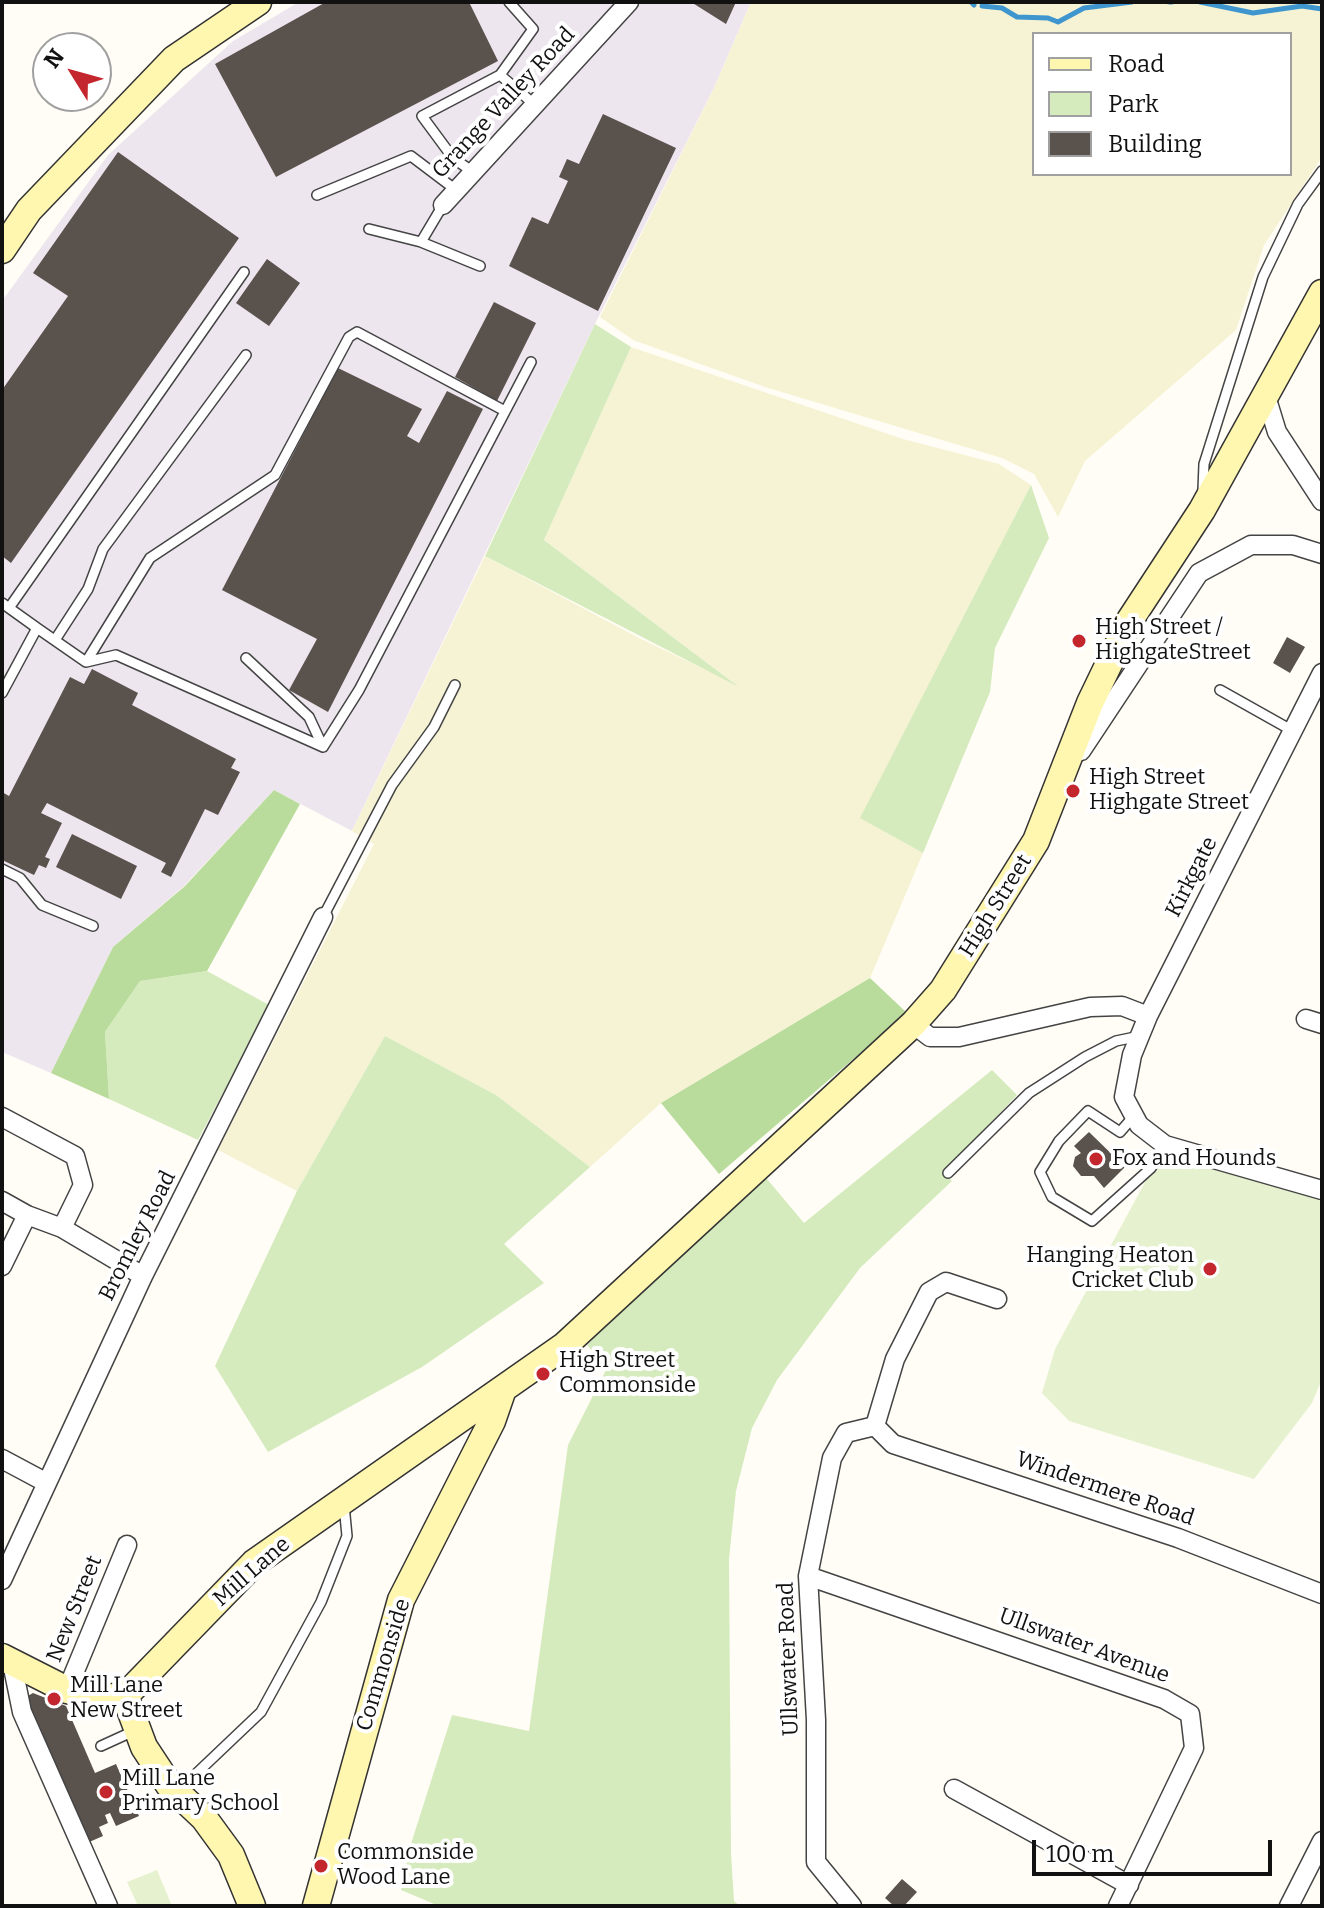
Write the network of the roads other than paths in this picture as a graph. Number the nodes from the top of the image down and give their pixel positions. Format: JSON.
{"nodes":[{"id":1,"x":258,"y":2,"type":"edge"},
{"id":2,"x":509,"y":2,"type":"edge"},
{"id":3,"x":629,"y":2,"type":"edge"},
{"id":4,"x":500,"y":75,"type":"junction"},
{"id":5,"x":535,"y":105,"type":"junction"},
{"id":6,"x":1322,"y":171,"type":"edge"},
{"id":7,"x":473,"y":172,"type":"junction"},
{"id":8,"x":456,"y":190,"type":"junction"},
{"id":9,"x":317,"y":195,"type":"dead end"},
{"id":10,"x":443,"y":205,"type":"joint"},
{"id":11,"x":369,"y":229,"type":"dead end"},
{"id":12,"x":421,"y":242,"type":"junction"},
{"id":13,"x":2,"y":250,"type":"edge"},
{"id":14,"x":480,"y":266,"type":"dead end"},
{"id":15,"x":244,"y":272,"type":"dead end"},
{"id":16,"x":1322,"y":293,"type":"edge"},
{"id":17,"x":246,"y":355,"type":"dead end"},
{"id":18,"x":531,"y":362,"type":"dead end"},
{"id":19,"x":1265,"y":393,"type":"junction"},
{"id":20,"x":505,"y":411,"type":"junction"},
{"id":21,"x":1322,"y":501,"type":"edge"},
{"id":22,"x":1202,"y":510,"type":"junction"},
{"id":23,"x":1321,"y":549,"type":"edge"},
{"id":24,"x":6,"y":606,"type":"edge"},
{"id":25,"x":37,"y":628,"type":"junction"},
{"id":26,"x":55,"y":640,"type":"junction"},
{"id":27,"x":246,"y":658,"type":"dead end"},
{"id":28,"x":86,"y":662,"type":"junction"},
{"id":29,"x":1322,"y":673,"type":"edge"},
{"id":30,"x":455,"y":685,"type":"dead end"},
{"id":31,"x":1220,"y":690,"type":"dead end"},
{"id":32,"x":2,"y":693,"type":"edge"},
{"id":33,"x":1293,"y":731,"type":"junction"},
{"id":34,"x":323,"y":747,"type":"junction"},
{"id":35,"x":1061,"y":784,"type":"junction"},
{"id":36,"x":2,"y":869,"type":"edge"},
{"id":37,"x":323,"y":917,"type":"joint"},
{"id":38,"x":93,"y":926,"type":"dead end"},
{"id":39,"x":1148,"y":1016,"type":"junction"},
{"id":40,"x":913,"y":1024,"type":"junction"},
{"id":41,"x":1140,"y":1036,"type":"junction"},
{"id":42,"x":1134,"y":1116,"type":"junction"},
{"id":43,"x":2,"y":1117,"type":"edge"},
{"id":44,"x":1165,"y":1145,"type":"junction"},
{"id":45,"x":948,"y":1173,"type":"dead end"},
{"id":46,"x":1322,"y":1190,"type":"edge"},
{"id":47,"x":2,"y":1201,"type":"edge"},
{"id":48,"x":27,"y":1215,"type":"junction"},
{"id":49,"x":62,"y":1228,"type":"junction"},
{"id":50,"x":2,"y":1266,"type":"edge"},
{"id":51,"x":143,"y":1276,"type":"junction"},
{"id":52,"x":997,"y":1299,"type":"dead end"},
{"id":53,"x":502,"y":1392,"type":"junction"},
{"id":54,"x":875,"y":1426,"type":"junction"},
{"id":55,"x":2,"y":1459,"type":"edge"},
{"id":56,"x":47,"y":1483,"type":"junction"},
{"id":57,"x":344,"y":1498,"type":"junction"},
{"id":58,"x":127,"y":1545,"type":"dead end"},
{"id":59,"x":808,"y":1576,"type":"junction"},
{"id":60,"x":2,"y":1580,"type":"edge"},
{"id":61,"x":1322,"y":1594,"type":"edge"},
{"id":62,"x":7,"y":1660,"type":"edge"},
{"id":63,"x":67,"y":1690,"type":"junction"},
{"id":64,"x":125,"y":1696,"type":"junction"},
{"id":65,"x":136,"y":1730,"type":"junction"},
{"id":66,"x":101,"y":1746,"type":"dead end"},
{"id":67,"x":954,"y":1789,"type":"dead end"},
{"id":68,"x":177,"y":1793,"type":"junction"},
{"id":69,"x":1322,"y":1841,"type":"edge"},
{"id":70,"x":1129,"y":1885,"type":"junction"},
{"id":71,"x":108,"y":1906,"type":"edge"},
{"id":72,"x":252,"y":1906,"type":"edge"},
{"id":73,"x":316,"y":1906,"type":"edge"},
{"id":74,"x":852,"y":1906,"type":"edge"},
{"id":75,"x":1118,"y":1906,"type":"edge"},
{"id":76,"x":1289,"y":1906,"type":"edge"}],
"edges":[{"from":1,"to":13,"type":"street"},
{"from":2,"to":4,"type":"lane"},
{"from":3,"to":5,"type":"street","name":"Grange Valley Road"},
{"from":4,"to":5,"type":"lane"},
{"from":4,"to":7,"type":"lane"},
{"from":5,"to":7,"type":"street","name":"Grange Valley Road"},
{"from":6,"to":22,"type":"lane"},
{"from":7,"to":8,"type":"street","name":"Grange Valley Road"},
{"from":8,"to":9,"type":"lane"},
{"from":8,"to":10,"type":"street","name":"Grange Valley Road"},
{"from":10,"to":12,"type":"lane","name":"Grange Valley Road"},
{"from":11,"to":12,"type":"lane"},
{"from":12,"to":14,"type":"lane"},
{"from":15,"to":24,"type":"lane"},
{"from":16,"to":19,"type":"street","name":"High Street"},
{"from":17,"to":26,"type":"lane"},
{"from":18,"to":20,"type":"lane"},
{"from":19,"to":21,"type":"street"},
{"from":19,"to":22,"type":"street","name":"High Street"},
{"from":20,"to":28,"type":"lane"},
{"from":20,"to":34,"type":"lane"},
{"from":22,"to":35,"type":"street","name":"High Street"},
{"from":23,"to":35,"type":"street"},
{"from":24,"to":25,"type":"lane"},
{"from":25,"to":26,"type":"lane"},
{"from":25,"to":32,"type":"lane"},
{"from":26,"to":28,"type":"lane"},
{"from":27,"to":34,"type":"lane"},
{"from":28,"to":34,"type":"lane"},
{"from":29,"to":33,"type":"street","name":"Kirkgate"},
{"from":30,"to":37,"type":"lane"},
{"from":31,"to":33,"type":"lane"},
{"from":33,"to":39,"type":"street","name":"Kirkgate"},
{"from":35,"to":40,"type":"street","name":"High Street"},
{"from":36,"to":38,"type":"lane"},
{"from":37,"to":51,"type":"street","name":"Bromley Road"},
{"from":39,"to":40,"type":"street"},
{"from":39,"to":41,"type":"street","name":"Kirkgate"},
{"from":40,"to":53,"type":"street","name":"High Street"},
{"from":41,"to":42,"type":"street","name":"Kirkgate"},
{"from":41,"to":45,"type":"lane"},
{"from":42,"to":44,"type":"street"},
{"from":42,"to":44,"type":"lane"},
{"from":43,"to":49,"type":"street"},
{"from":44,"to":46,"type":"street"},
{"from":47,"to":48,"type":"street"},
{"from":48,"to":49,"type":"street"},
{"from":48,"to":50,"type":"street"},
{"from":49,"to":51,"type":"street"},
{"from":51,"to":56,"type":"street","name":"Bromley Road"},
{"from":52,"to":54,"type":"street"},
{"from":53,"to":57,"type":"street","name":"Mill Lane"},
{"from":53,"to":73,"type":"street","name":"Commonside"},
{"from":54,"to":59,"type":"street","name":"Ullswater Road"},
{"from":54,"to":61,"type":"street","name":"Windermere Road"},
{"from":55,"to":56,"type":"street"},
{"from":56,"to":60,"type":"street","name":"Bromley Road"},
{"from":57,"to":64,"type":"street","name":"Mill Lane"},
{"from":57,"to":68,"type":"lane"},
{"from":58,"to":63,"type":"street","name":"New Street"},
{"from":59,"to":70,"type":"street","name":"Ullswater Avenue"},
{"from":59,"to":74,"type":"street","name":"Ullswater Road"},
{"from":62,"to":63,"type":"street"},
{"from":62,"to":71,"type":"street"},
{"from":63,"to":64,"type":"street"},
{"from":64,"to":65,"type":"street"},
{"from":65,"to":66,"type":"lane"},
{"from":65,"to":68,"type":"street"},
{"from":67,"to":70,"type":"street"},
{"from":68,"to":72,"type":"street"},
{"from":69,"to":76,"type":"street"},
{"from":70,"to":75,"type":"street","name":"Ullswater Avenue"}]}
